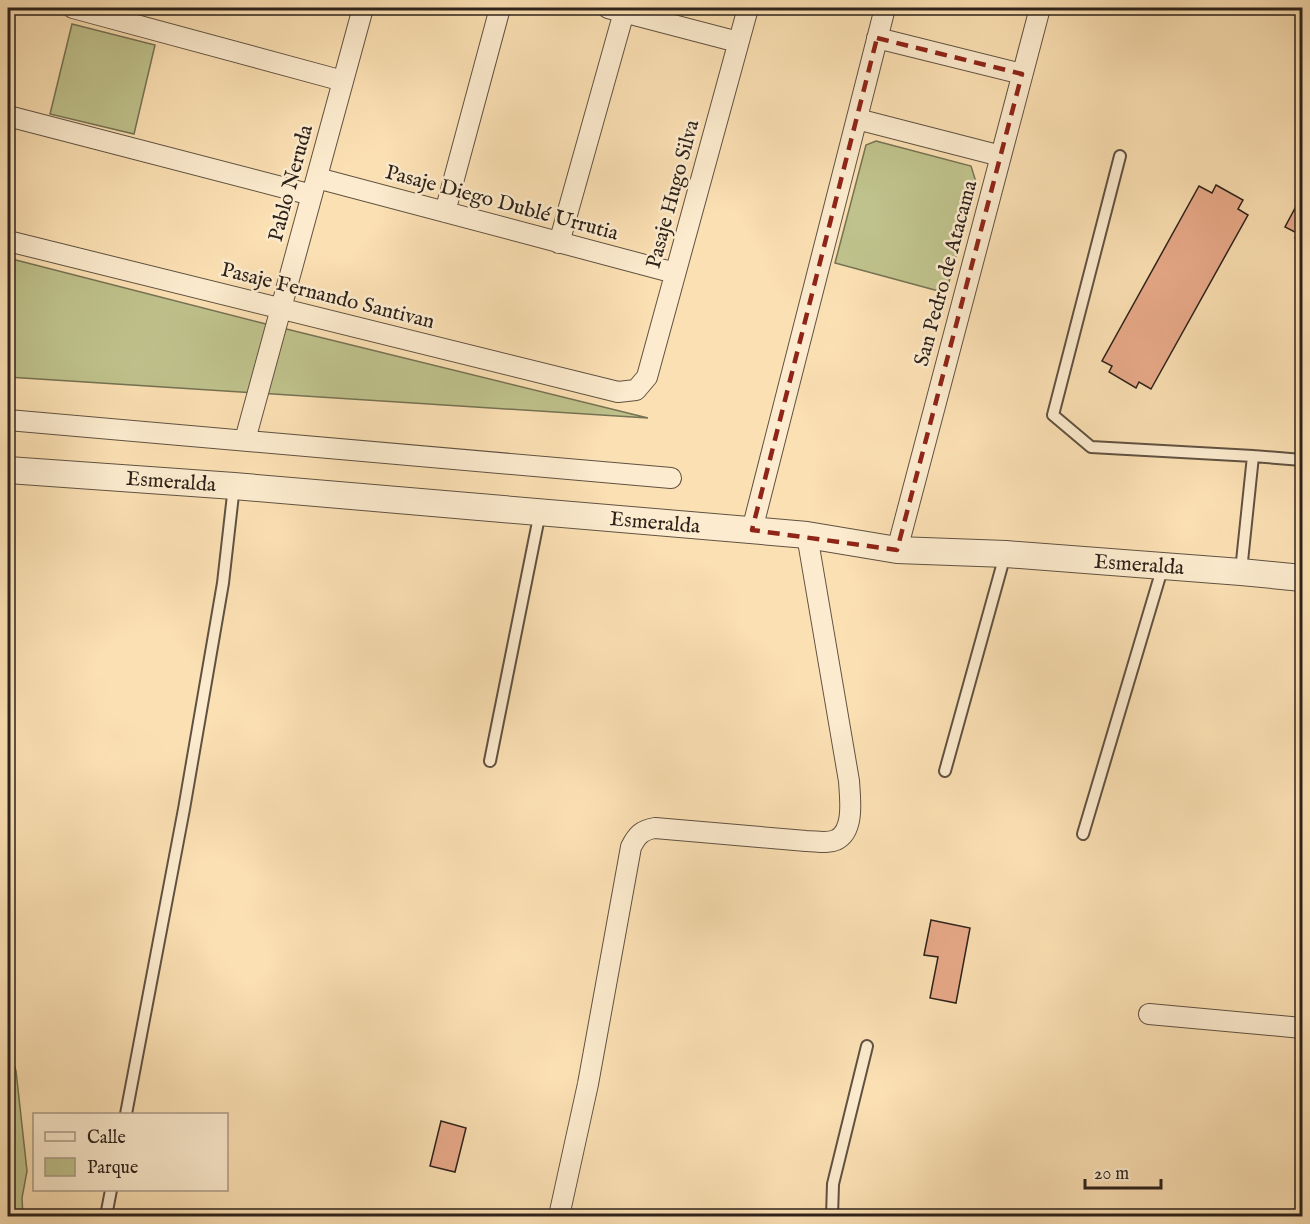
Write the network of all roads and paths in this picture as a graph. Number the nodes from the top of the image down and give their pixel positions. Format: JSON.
{"nodes":[{"id":1,"x":73,"y":8,"type":"edge"},
{"id":2,"x":363,"y":8,"type":"edge"},
{"id":3,"x":500,"y":8,"type":"edge"},
{"id":4,"x":748,"y":8,"type":"edge"},
{"id":5,"x":885,"y":8,"type":"edge"},
{"id":6,"x":1040,"y":8,"type":"edge"},
{"id":7,"x":616,"y":10,"type":"edge"},
{"id":8,"x":877,"y":38,"type":"junction"},
{"id":9,"x":738,"y":42,"type":"junction"},
{"id":10,"x":1022,"y":74,"type":"junction"},
{"id":11,"x":343,"y":81,"type":"junction"},
{"id":12,"x":8,"y":116,"type":"edge"},
{"id":13,"x":857,"y":119,"type":"junction"},
{"id":14,"x":1001,"y":156,"type":"junction"},
{"id":15,"x":1120,"y":156,"type":"dead end"},
{"id":16,"x":314,"y":186,"type":"junction"},
{"id":17,"x":445,"y":212,"type":"junction"},
{"id":18,"x":8,"y":241,"type":"edge"},
{"id":19,"x":559,"y":243,"type":"junction"},
{"id":20,"x":675,"y":273,"type":"junction"},
{"id":21,"x":281,"y":308,"type":"junction"},
{"id":22,"x":636,"y":390,"type":"joint"},
{"id":23,"x":8,"y":420,"type":"edge"},
{"id":24,"x":245,"y":440,"type":"junction"},
{"id":25,"x":1253,"y":456,"type":"junction"},
{"id":26,"x":1302,"y":460,"type":"edge"},
{"id":27,"x":8,"y":470,"type":"edge"},
{"id":28,"x":671,"y":478,"type":"dead end"},
{"id":29,"x":234,"y":486,"type":"junction"},
{"id":30,"x":540,"y":512,"type":"junction"},
{"id":31,"x":752,"y":530,"type":"junction"},
{"id":32,"x":807,"y":535,"type":"junction"},
{"id":33,"x":897,"y":550,"type":"junction"},
{"id":34,"x":1006,"y":554,"type":"junction"},
{"id":35,"x":1163,"y":566,"type":"junction"},
{"id":36,"x":1241,"y":572,"type":"junction"},
{"id":37,"x":1302,"y":578,"type":"edge"},
{"id":38,"x":490,"y":761,"type":"dead end"},
{"id":39,"x":945,"y":771,"type":"dead end"},
{"id":40,"x":1083,"y":834,"type":"dead end"},
{"id":41,"x":1149,"y":1014,"type":"dead end"},
{"id":42,"x":1302,"y":1028,"type":"edge"},
{"id":43,"x":867,"y":1046,"type":"dead end"},
{"id":44,"x":126,"y":1113,"type":"edge"},
{"id":45,"x":111,"y":1191,"type":"edge"},
{"id":46,"x":106,"y":1216,"type":"edge"},
{"id":47,"x":559,"y":1216,"type":"edge"},
{"id":48,"x":832,"y":1216,"type":"edge"}],
"edges":[{"from":1,"to":11,"type":"street"},
{"from":2,"to":11,"type":"street","name":"Pablo Neruda"},
{"from":3,"to":17,"type":"street"},
{"from":4,"to":9,"type":"street","name":"Pasaje Hugo Silva"},
{"from":5,"to":8,"type":"street"},
{"from":6,"to":10,"type":"street","name":"San Pedro de Atacama"},
{"from":7,"to":9,"type":"street"},
{"from":7,"to":19,"type":"street"},
{"from":8,"to":10,"type":"street"},
{"from":8,"to":13,"type":"street"},
{"from":9,"to":20,"type":"street","name":"Pasaje Hugo Silva"},
{"from":10,"to":14,"type":"street","name":"San Pedro de Atacama"},
{"from":11,"to":16,"type":"street","name":"Pablo Neruda"},
{"from":12,"to":16,"type":"street","name":"Pasaje Diego Dublé Urrutia"},
{"from":13,"to":14,"type":"street"},
{"from":13,"to":31,"type":"street"},
{"from":14,"to":33,"type":"street","name":"San Pedro de Atacama"},
{"from":15,"to":25,"type":"lane"},
{"from":16,"to":17,"type":"street","name":"Pasaje Diego Dublé Urrutia"},
{"from":16,"to":21,"type":"street","name":"Pablo Neruda"},
{"from":17,"to":19,"type":"street","name":"Pasaje Diego Dublé Urrutia"},
{"from":18,"to":21,"type":"street","name":"Pasaje Fernando Santivan"},
{"from":19,"to":20,"type":"street","name":"Pasaje Diego Dublé Urrutia"},
{"from":20,"to":22,"type":"street","name":"Pasaje Hugo Silva"},
{"from":21,"to":22,"type":"street","name":"Pasaje Fernando Santivan"},
{"from":21,"to":24,"type":"street","name":"Pablo Neruda"},
{"from":23,"to":24,"type":"street"},
{"from":24,"to":28,"type":"street"},
{"from":25,"to":26,"type":"lane"},
{"from":25,"to":36,"type":"lane"},
{"from":27,"to":29,"type":"street","name":"Esmeralda"},
{"from":29,"to":30,"type":"street","name":"Esmeralda"},
{"from":29,"to":44,"type":"lane"},
{"from":30,"to":31,"type":"street","name":"Esmeralda"},
{"from":30,"to":38,"type":"lane"},
{"from":31,"to":32,"type":"street","name":"Esmeralda"},
{"from":32,"to":33,"type":"street","name":"Esmeralda"},
{"from":32,"to":47,"type":"street"},
{"from":33,"to":34,"type":"street","name":"Esmeralda"},
{"from":34,"to":35,"type":"street","name":"Esmeralda"},
{"from":34,"to":39,"type":"lane"},
{"from":35,"to":36,"type":"street","name":"Esmeralda"},
{"from":35,"to":40,"type":"lane"},
{"from":36,"to":37,"type":"street","name":"Esmeralda"},
{"from":41,"to":42,"type":"street"},
{"from":43,"to":48,"type":"lane"},
{"from":45,"to":46,"type":"lane"}]}
